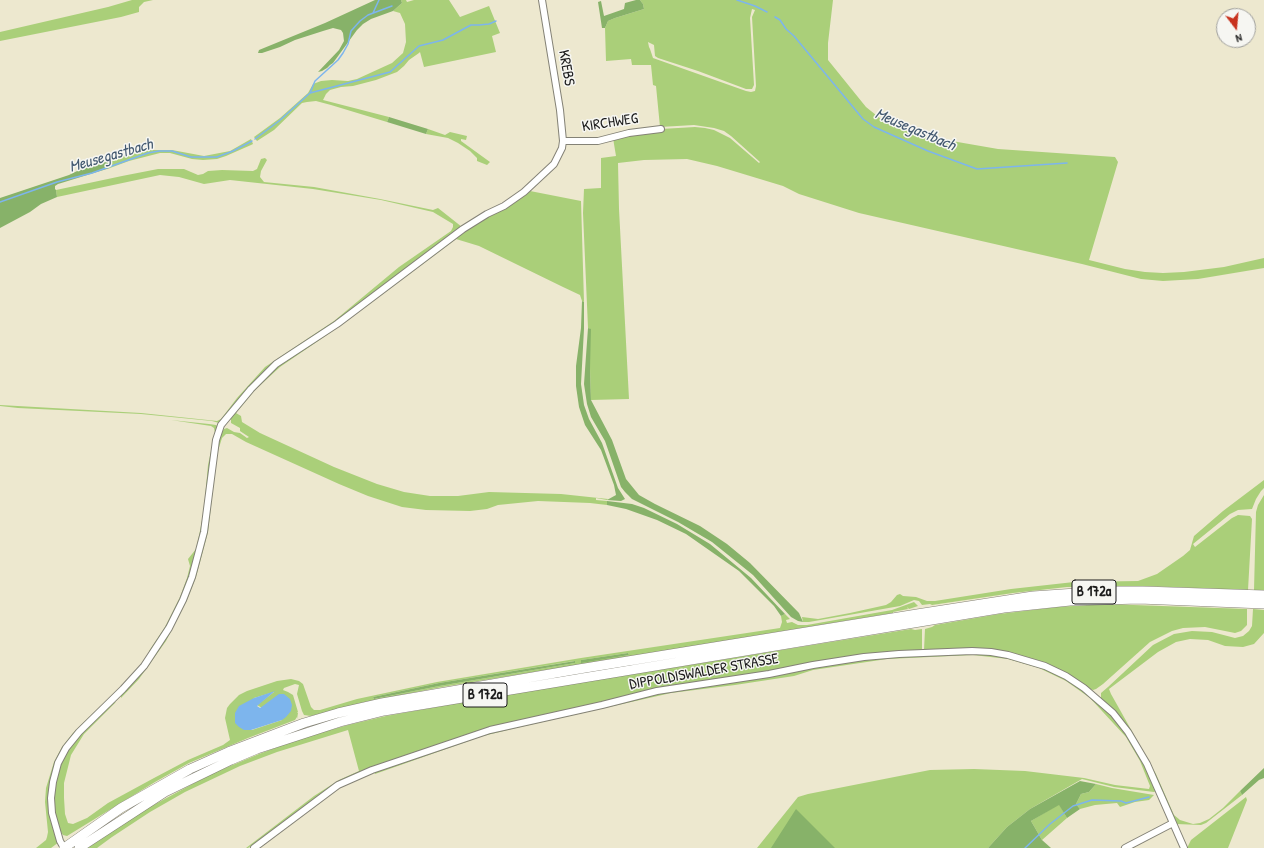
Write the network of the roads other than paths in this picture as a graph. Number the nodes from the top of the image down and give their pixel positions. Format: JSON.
{"nodes":[{"id":1,"x":542,"y":0,"type":"edge"},
{"id":2,"x":661,"y":129,"type":"dead end"},
{"id":3,"x":563,"y":141,"type":"junction"},
{"id":4,"x":1264,"y":595,"type":"edge"},
{"id":5,"x":1264,"y":604,"type":"edge"},
{"id":6,"x":922,"y":617,"type":"junction"},
{"id":7,"x":1172,"y":823,"type":"junction"},
{"id":8,"x":70,"y":847,"type":"edge"},
{"id":9,"x":254,"y":848,"type":"edge"},
{"id":10,"x":1125,"y":848,"type":"edge"},
{"id":11,"x":1184,"y":848,"type":"edge"}],
"edges":[{"from":1,"to":3,"type":"street","name":"KREBS"},
{"from":2,"to":3,"type":"street","name":"KIRCHWEG"},
{"from":3,"to":8,"type":"street"},
{"from":4,"to":6,"type":"highway","number":"B 172a"},
{"from":5,"to":6,"type":"highway","number":"B 172a"},
{"from":6,"to":8,"type":"highway","number":"B 172a"},
{"from":7,"to":9,"type":"street","name":"DIPPOLDISWALDER STRASSE"},
{"from":7,"to":10,"type":"street"},
{"from":7,"to":11,"type":"street","name":"DIPPOLDISWALDER STRASSE"}]}
